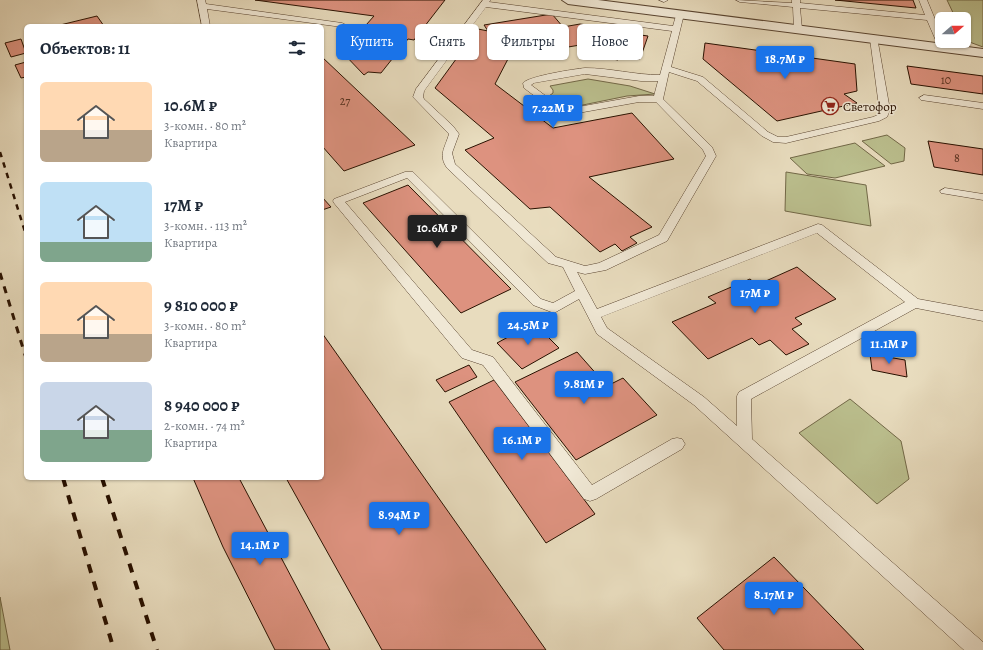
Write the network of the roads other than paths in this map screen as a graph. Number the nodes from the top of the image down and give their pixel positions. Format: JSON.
{"nodes":[{"id":1,"x":568,"y":0,"type":"edge"},
{"id":2,"x":740,"y":0,"type":"edge"},
{"id":3,"x":923,"y":0,"type":"edge"},
{"id":4,"x":486,"y":2,"type":"edge"},
{"id":5,"x":201,"y":3,"type":"edge"},
{"id":6,"x":796,"y":3,"type":"edge"},
{"id":7,"x":680,"y":14,"type":"junction"},
{"id":8,"x":931,"y":18,"type":"junction"},
{"id":9,"x":206,"y":24,"type":"edge"},
{"id":10,"x":336,"y":25,"type":"edge"},
{"id":11,"x":935,"y":28,"type":"edge"},
{"id":12,"x":676,"y":29,"type":"junction"},
{"id":13,"x":798,"y":29,"type":"junction"},
{"id":14,"x":874,"y":39,"type":"junction"},
{"id":15,"x":935,"y":47,"type":"edge"},
{"id":16,"x":943,"y":48,"type":"edge"},
{"id":17,"x":983,"y":53,"type":"edge"},
{"id":18,"x":665,"y":73,"type":"junction"},
{"id":19,"x":924,"y":98,"type":"dead end"},
{"id":20,"x":658,"y":99,"type":"junction"},
{"id":21,"x":983,"y":106,"type":"edge"},
{"id":22,"x":944,"y":191,"type":"dead end"},
{"id":23,"x":983,"y":197,"type":"edge"},
{"id":24,"x":568,"y":266,"type":"junction"},
{"id":25,"x":582,"y":292,"type":"junction"},
{"id":26,"x":914,"y":303,"type":"junction"},
{"id":27,"x":594,"y":315,"type":"junction"},
{"id":28,"x":983,"y":316,"type":"edge"},
{"id":29,"x":746,"y":442,"type":"junction"},
{"id":30,"x":677,"y":444,"type":"dead end"},
{"id":31,"x":978,"y":650,"type":"edge"}],
"edges":[{"from":1,"to":7,"type":"street"},
{"from":2,"to":6,"type":"lane"},
{"from":3,"to":8,"type":"lane"},
{"from":4,"to":12,"type":"lane"},
{"from":4,"to":24,"type":"lane"},
{"from":5,"to":9,"type":"lane"},
{"from":5,"to":10,"type":"lane"},
{"from":6,"to":8,"type":"lane"},
{"from":6,"to":13,"type":"lane"},
{"from":7,"to":12,"type":"lane"},
{"from":7,"to":13,"type":"street"},
{"from":8,"to":11,"type":"lane"},
{"from":12,"to":18,"type":"lane"},
{"from":13,"to":14,"type":"street"},
{"from":14,"to":15,"type":"street"},
{"from":14,"to":18,"type":"lane"},
{"from":16,"to":17,"type":"street"},
{"from":18,"to":20,"type":"lane"},
{"from":18,"to":20,"type":"lane"},
{"from":19,"to":21,"type":"lane"},
{"from":20,"to":24,"type":"lane"},
{"from":22,"to":23,"type":"lane"},
{"from":24,"to":25,"type":"lane"},
{"from":25,"to":27,"type":"lane"},
{"from":25,"to":30,"type":"lane"},
{"from":26,"to":27,"type":"lane"},
{"from":26,"to":28,"type":"lane"},
{"from":26,"to":29,"type":"lane"},
{"from":27,"to":29,"type":"lane"},
{"from":29,"to":31,"type":"lane"}]}
